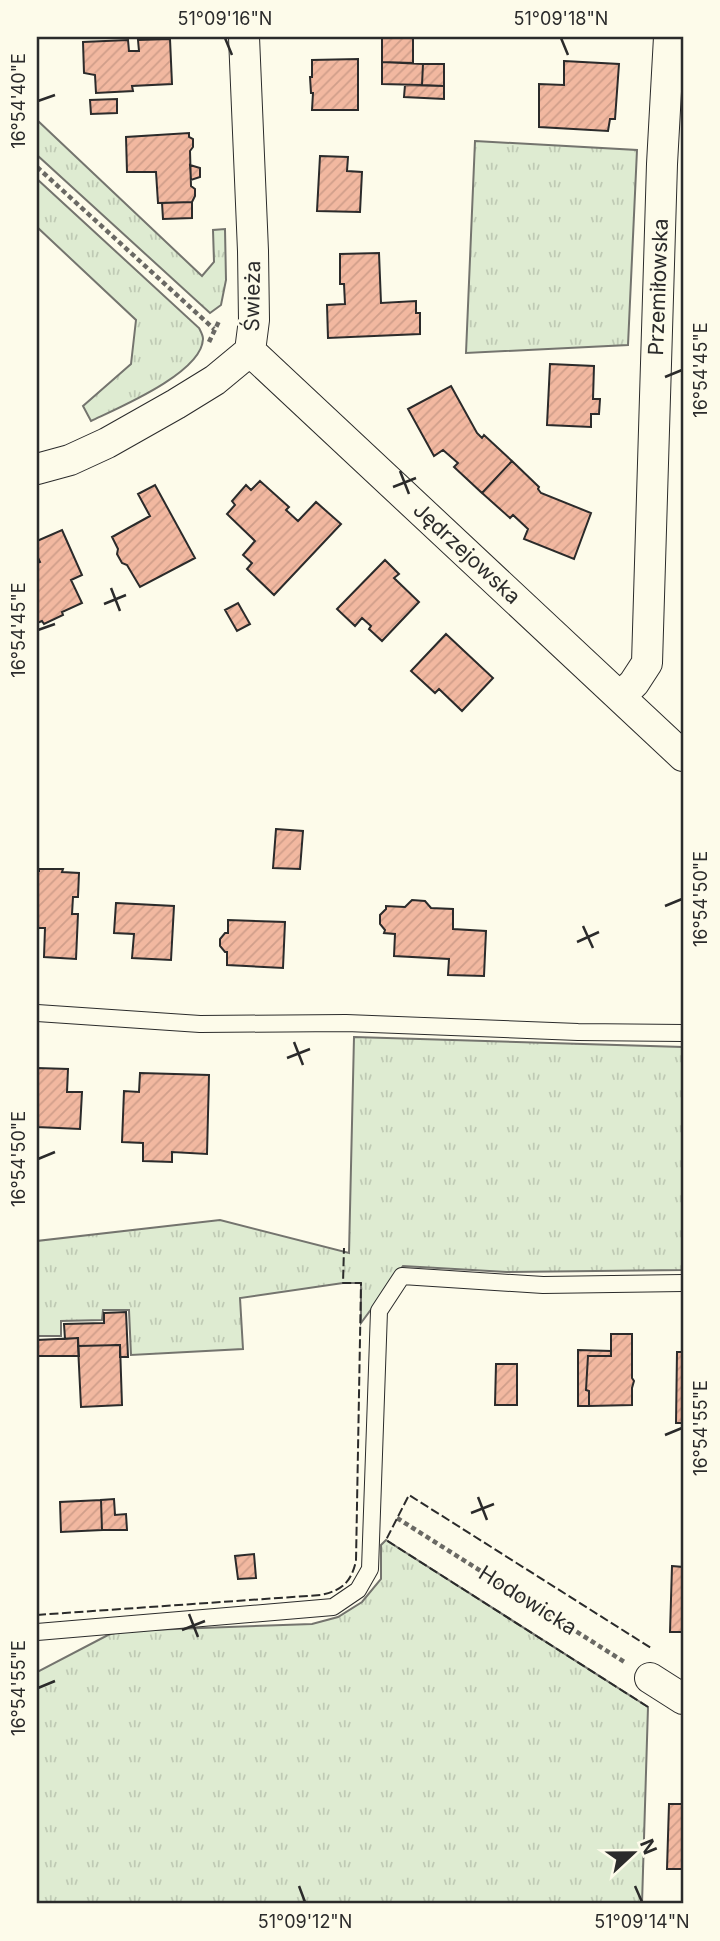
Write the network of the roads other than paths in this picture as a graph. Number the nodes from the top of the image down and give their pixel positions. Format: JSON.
{"nodes":[{"id":1,"x":244,"y":37,"type":"edge"},
{"id":2,"x":669,"y":37,"type":"edge"},
{"id":3,"x":250,"y":351,"type":"junction"},
{"id":4,"x":37,"y":469,"type":"edge"},
{"id":5,"x":620,"y":697,"type":"junction"},
{"id":6,"x":683,"y":756,"type":"edge"},
{"id":7,"x":37,"y":1013,"type":"edge"},
{"id":8,"x":683,"y":1033,"type":"edge"},
{"id":9,"x":683,"y":1283,"type":"edge"},
{"id":10,"x":37,"y":1632,"type":"edge"},
{"id":11,"x":650,"y":1678,"type":"road end"},
{"id":12,"x":683,"y":1699,"type":"edge"}],
"edges":[{"from":1,"to":3,"type":"street","name":"Świeża"},
{"from":2,"to":5,"type":"street","name":"Przemiłowska"},
{"from":3,"to":4,"type":"street","name":"Świeża"},
{"from":3,"to":5,"type":"street","name":"Jędrzejowska"},
{"from":5,"to":6,"type":"street","name":"Jędrzejowska"},
{"from":7,"to":8,"type":"lane"},
{"from":9,"to":10,"type":"lane"},
{"from":11,"to":12,"type":"street"}]}
